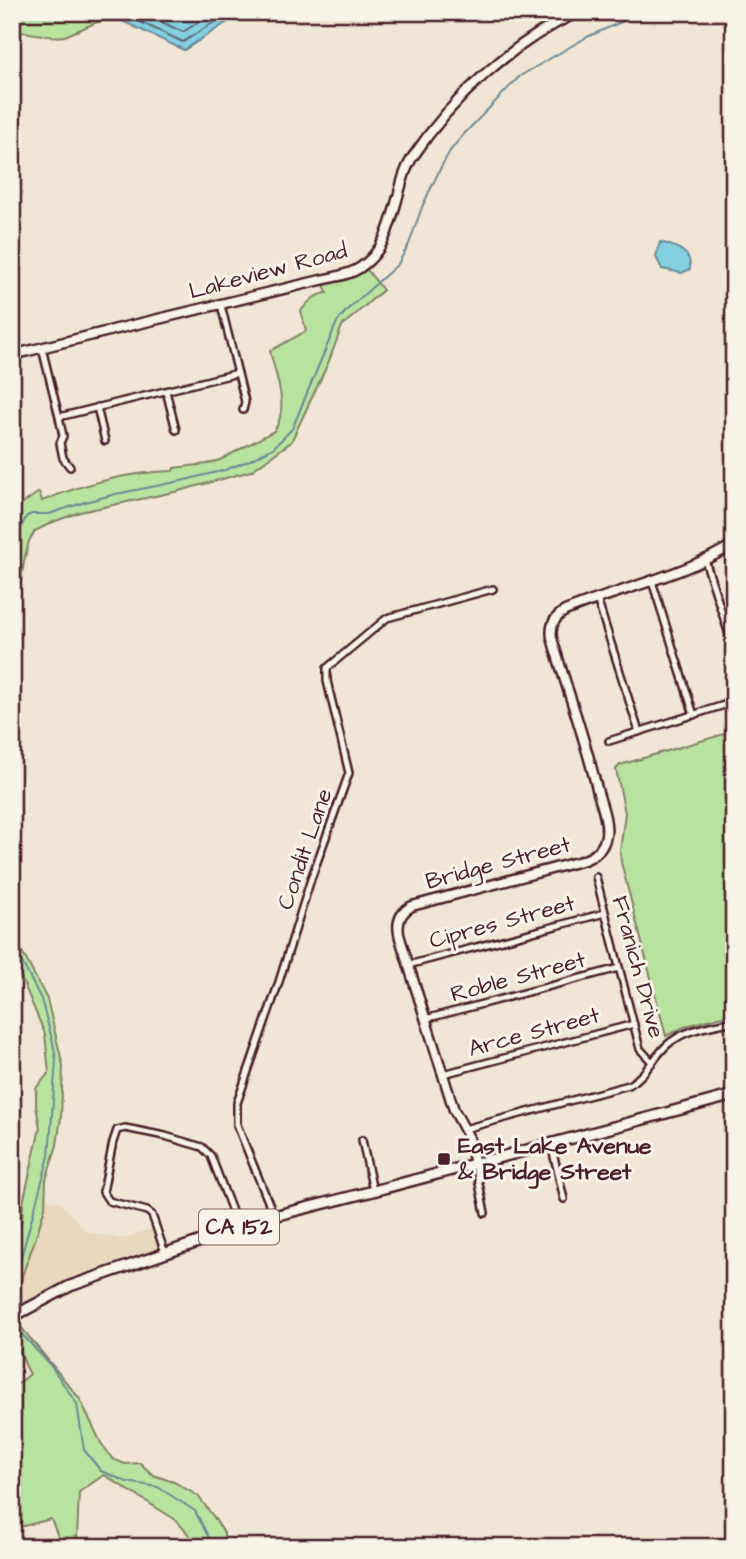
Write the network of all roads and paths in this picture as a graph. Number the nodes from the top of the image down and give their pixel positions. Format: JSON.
{"nodes":[{"id":1,"x":578,"y":12,"type":"edge"},
{"id":2,"x":222,"y":305,"type":"junction"},
{"id":3,"x":42,"y":348,"type":"junction"},
{"id":4,"x":12,"y":355,"type":"edge"},
{"id":5,"x":238,"y":373,"type":"junction"},
{"id":6,"x":166,"y":391,"type":"junction"},
{"id":7,"x":97,"y":407,"type":"junction"},
{"id":8,"x":243,"y":410,"type":"dead end"},
{"id":9,"x":60,"y":417,"type":"junction"},
{"id":10,"x":176,"y":429,"type":"dead end"},
{"id":11,"x":105,"y":441,"type":"dead end"},
{"id":12,"x":69,"y":467,"type":"dead end"},
{"id":13,"x":734,"y":544,"type":"edge"},
{"id":14,"x":705,"y":560,"type":"junction"},
{"id":15,"x":652,"y":580,"type":"junction"},
{"id":16,"x":493,"y":589,"type":"dead end"},
{"id":17,"x":597,"y":599,"type":"junction"},
{"id":18,"x":734,"y":650,"type":"edge"},
{"id":19,"x":734,"y":702,"type":"edge"},
{"id":20,"x":694,"y":715,"type":"junction"},
{"id":21,"x":639,"y":732,"type":"junction"},
{"id":22,"x":609,"y":741,"type":"dead end"},
{"id":23,"x":596,"y":877,"type":"dead end"},
{"id":24,"x":605,"y":913,"type":"junction"},
{"id":25,"x":408,"y":965,"type":"junction"},
{"id":26,"x":619,"y":968,"type":"junction"},
{"id":27,"x":425,"y":1019,"type":"junction"},
{"id":28,"x":734,"y":1020,"type":"edge"},
{"id":29,"x":634,"y":1024,"type":"junction"},
{"id":30,"x":652,"y":1062,"type":"junction"},
{"id":31,"x":443,"y":1074,"type":"junction"},
{"id":32,"x":734,"y":1095,"type":"edge"},
{"id":33,"x":464,"y":1129,"type":"junction"},
{"id":34,"x":362,"y":1140,"type":"dead end"},
{"id":35,"x":551,"y":1144,"type":"junction"},
{"id":36,"x":475,"y":1164,"type":"junction"},
{"id":37,"x":373,"y":1191,"type":"junction"},
{"id":38,"x":564,"y":1199,"type":"dead end"},
{"id":39,"x":485,"y":1213,"type":"dead end"},
{"id":40,"x":274,"y":1216,"type":"junction"},
{"id":41,"x":238,"y":1227,"type":"junction"},
{"id":42,"x":165,"y":1252,"type":"junction"},
{"id":43,"x":12,"y":1317,"type":"edge"}],
"edges":[{"from":1,"to":2,"type":"street","name":"Lakeview Road"},
{"from":2,"to":3,"type":"street","name":"Lakeview Road"},
{"from":2,"to":5,"type":"street"},
{"from":3,"to":4,"type":"street","name":"Lakeview Road"},
{"from":3,"to":9,"type":"street"},
{"from":5,"to":6,"type":"street"},
{"from":5,"to":8,"type":"street"},
{"from":6,"to":7,"type":"street"},
{"from":6,"to":10,"type":"street"},
{"from":7,"to":9,"type":"street"},
{"from":7,"to":11,"type":"street"},
{"from":9,"to":12,"type":"street"},
{"from":13,"to":14,"type":"street","name":"Bridge Street"},
{"from":14,"to":15,"type":"street","name":"Bridge Street"},
{"from":14,"to":18,"type":"street"},
{"from":15,"to":17,"type":"street","name":"Bridge Street"},
{"from":15,"to":20,"type":"street"},
{"from":16,"to":40,"type":"street","name":"Condit Lane"},
{"from":17,"to":21,"type":"street"},
{"from":17,"to":25,"type":"street","name":"Bridge Street"},
{"from":19,"to":20,"type":"street"},
{"from":20,"to":21,"type":"street"},
{"from":21,"to":22,"type":"street"},
{"from":23,"to":24,"type":"street","name":"Franich Drive"},
{"from":24,"to":25,"type":"street","name":"Cipres Street"},
{"from":24,"to":26,"type":"street","name":"Franich Drive"},
{"from":25,"to":27,"type":"street","name":"Bridge Street"},
{"from":26,"to":27,"type":"street","name":"Roble Street"},
{"from":26,"to":29,"type":"street","name":"Franich Drive"},
{"from":27,"to":31,"type":"street","name":"Bridge Street"},
{"from":28,"to":30,"type":"street"},
{"from":29,"to":30,"type":"street","name":"Franich Drive"},
{"from":29,"to":31,"type":"street","name":"Arce Street"},
{"from":30,"to":33,"type":"street"},
{"from":31,"to":33,"type":"street","name":"Bridge Street"},
{"from":32,"to":35,"type":"main road","number":"CA 152"},
{"from":33,"to":36,"type":"street","name":"Bridge Street"},
{"from":34,"to":37,"type":"street"},
{"from":35,"to":36,"type":"main road","number":"CA 152"},
{"from":35,"to":38,"type":"street"},
{"from":36,"to":37,"type":"main road","number":"CA 152"},
{"from":36,"to":39,"type":"street"},
{"from":37,"to":40,"type":"main road","number":"CA 152"},
{"from":40,"to":41,"type":"main road","number":"CA 152"},
{"from":41,"to":42,"type":"main road","number":"CA 152"},
{"from":41,"to":42,"type":"street"},
{"from":42,"to":43,"type":"main road","number":"CA 152"}]}
